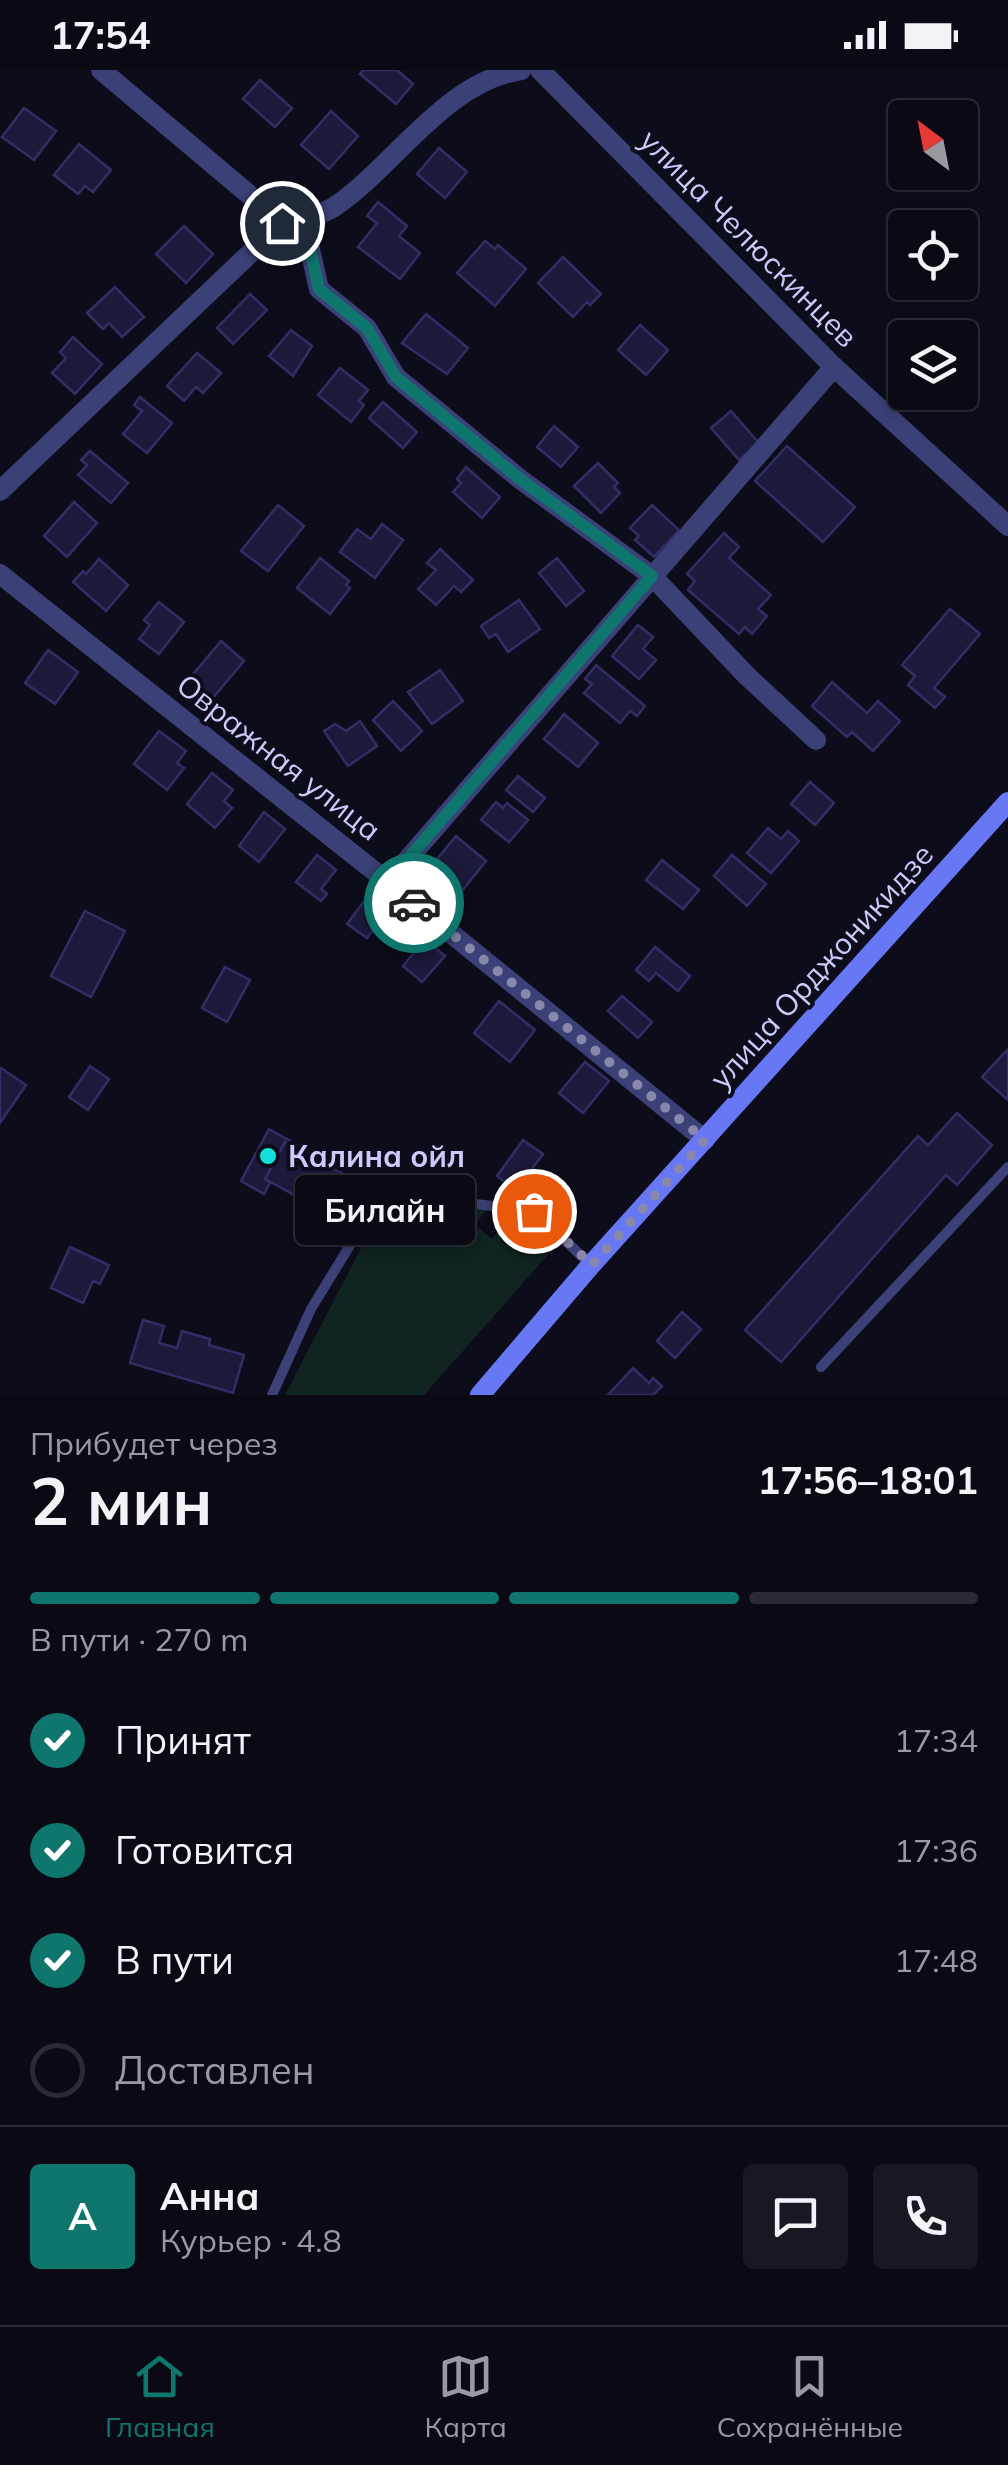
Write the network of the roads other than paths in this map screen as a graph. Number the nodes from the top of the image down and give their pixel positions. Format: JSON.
{"nodes":[{"id":1,"x":101,"y":70,"type":"edge"},
{"id":2,"x":520,"y":70,"type":"edge"},
{"id":3,"x":540,"y":70,"type":"edge"},
{"id":4,"x":282,"y":223,"type":"junction"},
{"id":5,"x":834,"y":367,"type":"junction"},
{"id":6,"x":0,"y":492,"type":"edge"},
{"id":7,"x":1008,"y":526,"type":"edge"},
{"id":8,"x":0,"y":574,"type":"edge"},
{"id":9,"x":652,"y":576,"type":"junction"},
{"id":10,"x":816,"y":740,"type":"dead end"},
{"id":11,"x":1008,"y":802,"type":"edge"},
{"id":12,"x":388,"y":882,"type":"junction"},
{"id":13,"x":705,"y":1140,"type":"junction"},
{"id":14,"x":1008,"y":1167,"type":"edge"},
{"id":15,"x":592,"y":1265,"type":"junction"},
{"id":16,"x":821,"y":1367,"type":"dead end"},
{"id":17,"x":272,"y":1395,"type":"edge"},
{"id":18,"x":480,"y":1395,"type":"edge"}],
"edges":[{"from":1,"to":4,"type":"street"},
{"from":2,"to":4,"type":"street"},
{"from":3,"to":5,"type":"street","name":"улица Челюскинцев"},
{"from":4,"to":6,"type":"street"},
{"from":4,"to":9,"type":"street"},
{"from":5,"to":7,"type":"street","name":"улица Челюскинцев"},
{"from":5,"to":9,"type":"street"},
{"from":8,"to":12,"type":"street","name":"Овражная улица"},
{"from":9,"to":10,"type":"street"},
{"from":9,"to":12,"type":"street"},
{"from":11,"to":13,"type":"main road","name":"улица Орджоникидзе"},
{"from":12,"to":13,"type":"street","name":"Овражная улица"},
{"from":13,"to":15,"type":"main road","name":"улица Орджоникидзе"},
{"from":14,"to":16,"type":"lane"},
{"from":15,"to":17,"type":"lane"},
{"from":15,"to":18,"type":"main road","name":"улица Орджоникидзе"}]}
